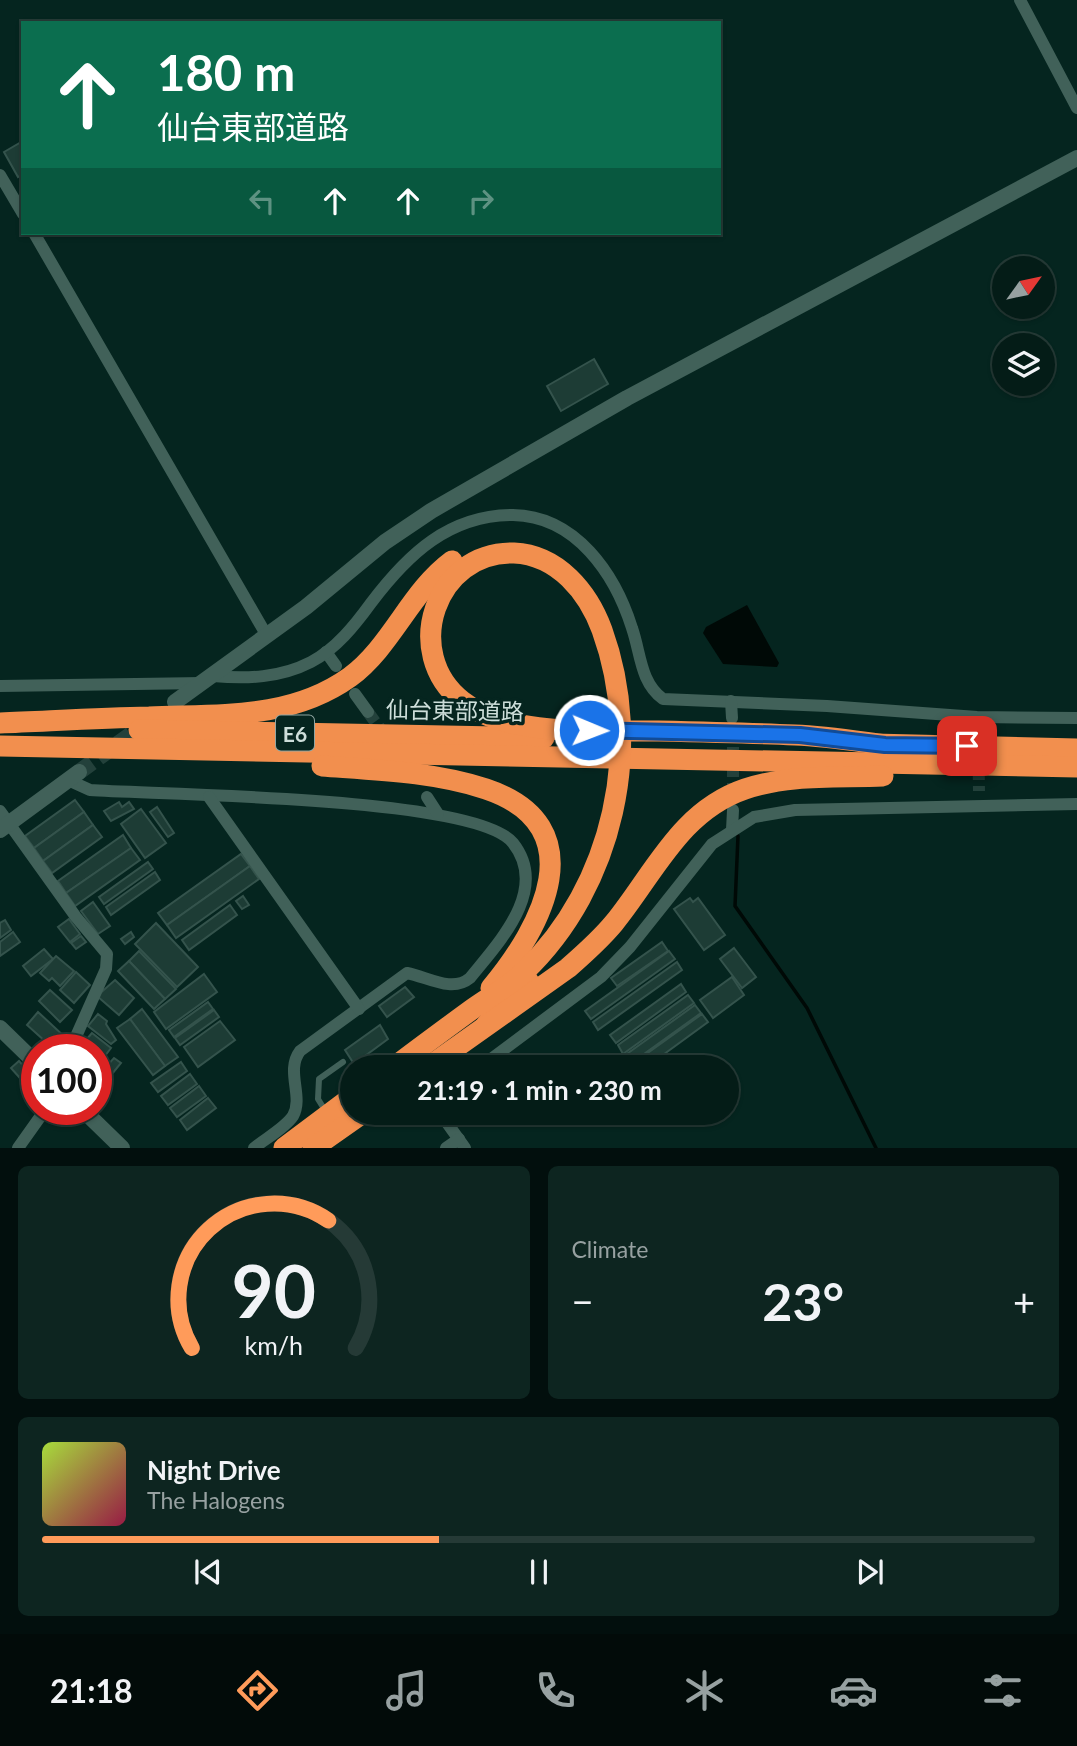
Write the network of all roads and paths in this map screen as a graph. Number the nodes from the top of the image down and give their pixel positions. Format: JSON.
{"nodes":[{"id":1,"x":1020,"y":0,"type":"edge"},
{"id":2,"x":1077,"y":107,"type":"edge"},
{"id":3,"x":1077,"y":158,"type":"edge"},
{"id":4,"x":0,"y":174,"type":"edge"},
{"id":5,"x":21,"y":211,"type":"edge"},
{"id":6,"x":35,"y":235,"type":"edge"},
{"id":7,"x":267,"y":636,"type":"junction"},
{"id":8,"x":326,"y":652,"type":"junction"},
{"id":9,"x":336,"y":666,"type":"dead end"},
{"id":10,"x":208,"y":680,"type":"junction"},
{"id":11,"x":0,"y":686,"type":"edge"},
{"id":12,"x":355,"y":694,"type":"dead end"},
{"id":13,"x":731,"y":701,"type":"junction"},
{"id":14,"x":175,"y":702,"type":"dead end"},
{"id":15,"x":368,"y":712,"type":"tunnel mouth"},
{"id":16,"x":977,"y":717,"type":"junction"},
{"id":17,"x":733,"y":718,"type":"tunnel mouth"},
{"id":18,"x":1077,"y":718,"type":"edge"},
{"id":19,"x":0,"y":725,"type":"edge"},
{"id":20,"x":978,"y":732,"type":"tunnel mouth"},
{"id":21,"x":589,"y":743,"type":"junction"},
{"id":22,"x":662,"y":744,"type":"junction"},
{"id":23,"x":0,"y":747,"type":"edge"},
{"id":24,"x":1077,"y":749,"type":"edge"},
{"id":25,"x":1077,"y":768,"type":"edge"},
{"id":26,"x":74,"y":776,"type":"joint"},
{"id":27,"x":209,"y":797,"type":"junction"},
{"id":28,"x":427,"y":797,"type":"dead end"},
{"id":29,"x":1077,"y":804,"type":"edge"},
{"id":30,"x":733,"y":810,"type":"tunnel mouth"},
{"id":31,"x":438,"y":814,"type":"junction"},
{"id":32,"x":3,"y":822,"type":"edge"},
{"id":33,"x":732,"y":830,"type":"junction"},
{"id":34,"x":359,"y":1009,"type":"junction"},
{"id":35,"x":480,"y":1017,"type":"junction"},
{"id":36,"x":0,"y":1028,"type":"edge"},
{"id":37,"x":78,"y":1034,"type":"edge"},
{"id":38,"x":21,"y":1048,"type":"edge"},
{"id":39,"x":415,"y":1055,"type":"edge"},
{"id":40,"x":441,"y":1055,"type":"edge"},
{"id":41,"x":496,"y":1055,"type":"edge"},
{"id":42,"x":340,"y":1064,"type":"edge"},
{"id":43,"x":340,"y":1106,"type":"edge"},
{"id":44,"x":328,"y":1115,"type":"junction"},
{"id":45,"x":34,"y":1125,"type":"edge"},
{"id":46,"x":99,"y":1125,"type":"edge"},
{"id":47,"x":345,"y":1125,"type":"edge"},
{"id":48,"x":449,"y":1125,"type":"edge"},
{"id":49,"x":462,"y":1143,"type":"edge"},
{"id":50,"x":18,"y":1147,"type":"edge"},
{"id":51,"x":122,"y":1147,"type":"edge"},
{"id":52,"x":254,"y":1147,"type":"edge"},
{"id":53,"x":284,"y":1147,"type":"edge"},
{"id":54,"x":313,"y":1147,"type":"edge"},
{"id":55,"x":446,"y":1147,"type":"edge"}],
"edges":[{"from":1,"to":2,"type":"street"},
{"from":3,"to":7,"type":"street"},
{"from":4,"to":5,"type":"street"},
{"from":6,"to":7,"type":"street"},
{"from":7,"to":10,"type":"street"},
{"from":8,"to":9,"type":"street"},
{"from":8,"to":10,"type":"street"},
{"from":8,"to":13,"type":"street"},
{"from":10,"to":11,"type":"street"},
{"from":10,"to":14,"type":"street"},
{"from":12,"to":15,"type":"street"},
{"from":13,"to":16,"type":"street"},
{"from":13,"to":17,"type":"street"},
{"from":16,"to":18,"type":"street"},
{"from":16,"to":20,"type":"street"},
{"from":19,"to":21,"type":"highway","name":"仙台東部道路","number":"E6"},
{"from":19,"to":35,"type":"highway"},
{"from":21,"to":22,"type":"highway","name":"仙台東部道路","number":"E6"},
{"from":21,"to":22,"type":"highway"},
{"from":21,"to":23,"type":"highway","name":"仙台東部道路","number":"E6"},
{"from":21,"to":35,"type":"highway"},
{"from":22,"to":24,"type":"highway"},
{"from":22,"to":25,"type":"highway","name":"仙台東部道路","number":"E6"},
{"from":23,"to":35,"type":"highway"},
{"from":25,"to":35,"type":"highway"},
{"from":26,"to":27,"type":"street"},
{"from":26,"to":32,"type":"street"},
{"from":27,"to":31,"type":"street"},
{"from":27,"to":34,"type":"street"},
{"from":28,"to":31,"type":"street"},
{"from":29,"to":33,"type":"street"},
{"from":30,"to":33,"type":"street"},
{"from":31,"to":34,"type":"street"},
{"from":32,"to":37,"type":"street"},
{"from":33,"to":41,"type":"street"},
{"from":34,"to":52,"type":"street"},
{"from":35,"to":39,"type":"highway"},
{"from":35,"to":40,"type":"highway"},
{"from":36,"to":38,"type":"street"},
{"from":42,"to":44,"type":"lane"},
{"from":43,"to":44,"type":"highway"},
{"from":44,"to":53,"type":"highway"},
{"from":45,"to":50,"type":"street"},
{"from":46,"to":51,"type":"street"},
{"from":47,"to":54,"type":"highway"},
{"from":48,"to":49,"type":"street"},
{"from":49,"to":55,"type":"street"}]}
